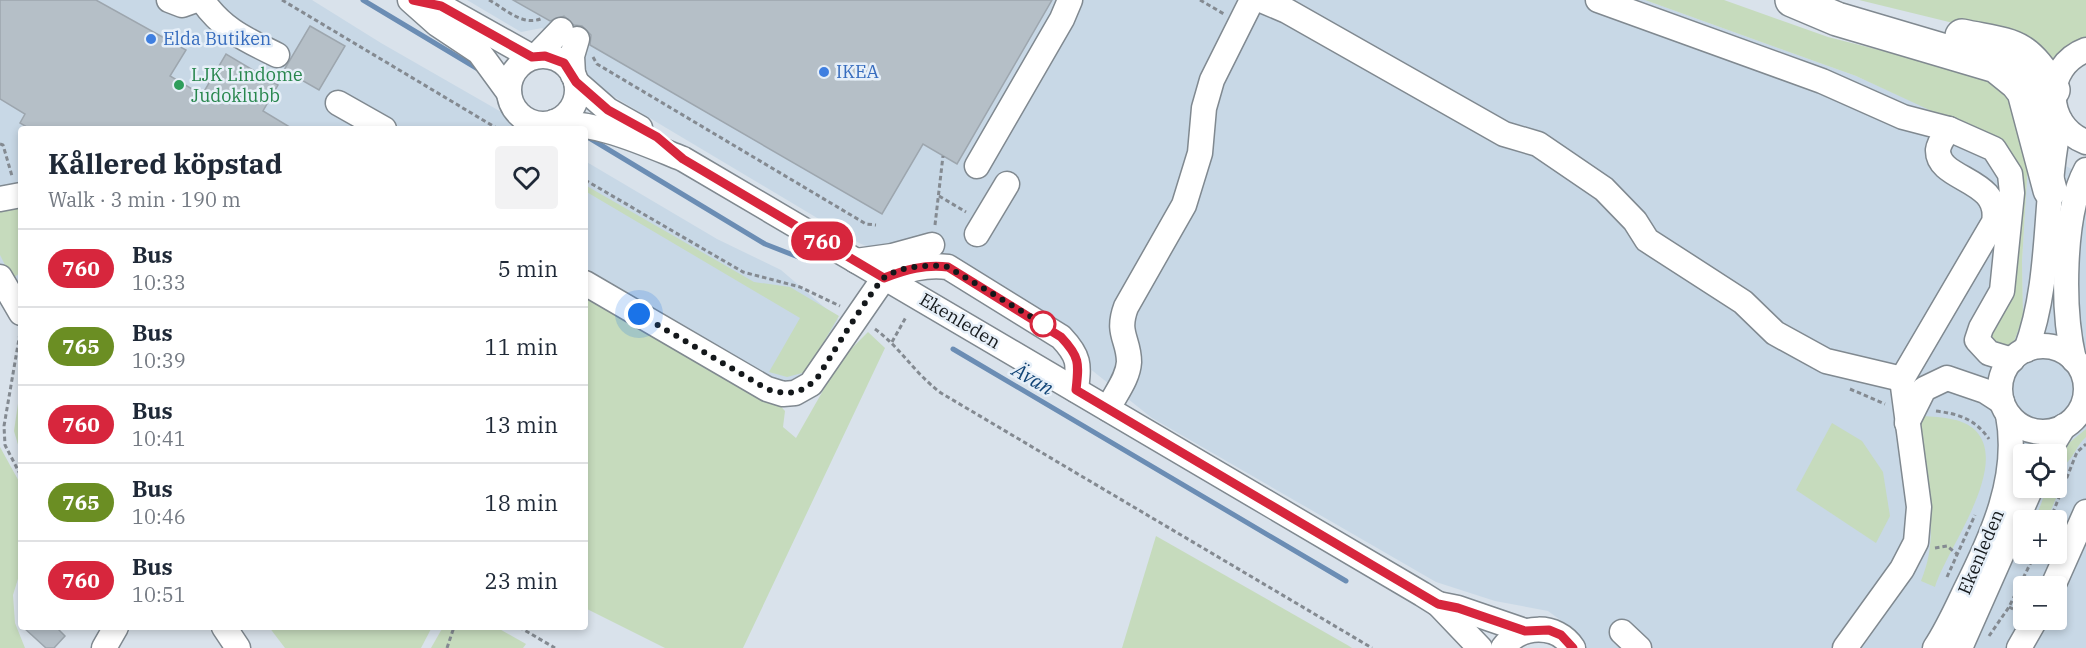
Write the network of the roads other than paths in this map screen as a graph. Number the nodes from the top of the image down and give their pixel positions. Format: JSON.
{"nodes":[{"id":1,"x":169,"y":0,"type":"edge"},
{"id":2,"x":196,"y":0,"type":"edge"},
{"id":3,"x":202,"y":0,"type":"edge"},
{"id":4,"x":412,"y":0,"type":"edge"},
{"id":5,"x":1070,"y":0,"type":"edge"},
{"id":6,"x":1252,"y":0,"type":"edge"},
{"id":7,"x":1261,"y":0,"type":"edge"},
{"id":8,"x":1598,"y":0,"type":"edge"},
{"id":9,"x":1792,"y":0,"type":"edge"},
{"id":10,"x":1815,"y":0,"type":"edge"},
{"id":11,"x":2086,"y":50,"type":"edge"},
{"id":12,"x":277,"y":55,"type":"dead end"},
{"id":13,"x":534,"y":57,"type":"junction"},
{"id":14,"x":575,"y":78,"type":"junction"},
{"id":15,"x":509,"y":93,"type":"junction"},
{"id":16,"x":338,"y":103,"type":"dead end"},
{"id":17,"x":2056,"y":106,"type":"junction"},
{"id":18,"x":554,"y":122,"type":"junction"},
{"id":19,"x":379,"y":126,"type":"edge"},
{"id":20,"x":1949,"y":129,"type":"junction"},
{"id":21,"x":2086,"y":142,"type":"edge"},
{"id":22,"x":683,"y":159,"type":"junction"},
{"id":23,"x":977,"y":166,"type":"dead end"},
{"id":24,"x":2086,"y":170,"type":"edge"},
{"id":25,"x":1007,"y":184,"type":"dead end"},
{"id":26,"x":2050,"y":190,"type":"junction"},
{"id":27,"x":980,"y":229,"type":"road end"},
{"id":28,"x":932,"y":245,"type":"road end"},
{"id":29,"x":856,"y":261,"type":"junction"},
{"id":30,"x":0,"y":277,"type":"edge"},
{"id":31,"x":884,"y":278,"type":"junction"},
{"id":32,"x":588,"y":285,"type":"edge"},
{"id":33,"x":18,"y":308,"type":"edge"},
{"id":34,"x":1918,"y":352,"type":"junction"},
{"id":35,"x":2019,"y":355,"type":"junction"},
{"id":36,"x":2080,"y":365,"type":"edge"},
{"id":37,"x":1902,"y":379,"type":"junction"},
{"id":38,"x":1953,"y":379,"type":"junction"},
{"id":39,"x":1076,"y":390,"type":"junction"},
{"id":40,"x":2005,"y":408,"type":"junction"},
{"id":41,"x":1108,"y":409,"type":"junction"},
{"id":42,"x":2074,"y":422,"type":"edge"},
{"id":43,"x":1907,"y":423,"type":"junction"},
{"id":44,"x":2064,"y":444,"type":"edge"},
{"id":45,"x":2027,"y":498,"type":"edge"},
{"id":46,"x":2086,"y":512,"type":"edge"},
{"id":47,"x":2057,"y":576,"type":"edge"},
{"id":48,"x":1438,"y":604,"type":"junction"},
{"id":49,"x":114,"y":630,"type":"edge"},
{"id":50,"x":226,"y":630,"type":"edge"},
{"id":51,"x":2029,"y":630,"type":"edge"},
{"id":52,"x":1525,"y":631,"type":"junction"},
{"id":53,"x":104,"y":648,"type":"edge"},
{"id":54,"x":238,"y":648,"type":"edge"},
{"id":55,"x":1480,"y":648,"type":"edge"},
{"id":56,"x":1503,"y":648,"type":"edge"},
{"id":57,"x":1573,"y":648,"type":"edge"},
{"id":58,"x":1845,"y":648,"type":"edge"},
{"id":59,"x":1935,"y":648,"type":"edge"},
{"id":60,"x":1960,"y":648,"type":"edge"},
{"id":61,"x":2019,"y":648,"type":"edge"}],
"edges":[{"from":1,"to":2,"type":"street"},
{"from":3,"to":12,"type":"street"},
{"from":4,"to":13,"type":"street","name":"Ekenleden"},
{"from":4,"to":15,"type":"street","name":"Ekenleden"},
{"from":5,"to":23,"type":"street"},
{"from":6,"to":41,"type":"street"},
{"from":7,"to":37,"type":"street"},
{"from":8,"to":20,"type":"street"},
{"from":9,"to":26,"type":"highway"},
{"from":10,"to":17,"type":"highway"},
{"from":11,"to":17,"type":"street"},
{"from":13,"to":14,"type":"street","name":"Ekenleden"},
{"from":13,"to":14,"type":"street"},
{"from":13,"to":15,"type":"street"},
{"from":14,"to":18,"type":"street"},
{"from":14,"to":22,"type":"street","name":"Ekenleden"},
{"from":15,"to":18,"type":"street","name":"Ekenleden"},
{"from":16,"to":19,"type":"street"},
{"from":17,"to":21,"type":"street"},
{"from":17,"to":26,"type":"street"},
{"from":18,"to":22,"type":"street","name":"Ekenleden"},
{"from":20,"to":34,"type":"street"},
{"from":20,"to":35,"type":"street"},
{"from":22,"to":29,"type":"street","name":"Ekenleden"},
{"from":24,"to":36,"type":"street"},
{"from":25,"to":27,"type":"street"},
{"from":26,"to":35,"type":"street"},
{"from":28,"to":29,"type":"street"},
{"from":29,"to":31,"type":"street","name":"Ekenleden"},
{"from":30,"to":33,"type":"street"},
{"from":31,"to":32,"type":"street"},
{"from":31,"to":39,"type":"street","name":"Ekenleden"},
{"from":31,"to":39,"type":"street"},
{"from":34,"to":37,"type":"street"},
{"from":34,"to":38,"type":"street"},
{"from":35,"to":36,"type":"street"},
{"from":35,"to":40,"type":"street"},
{"from":36,"to":42,"type":"street"},
{"from":37,"to":43,"type":"street"},
{"from":38,"to":40,"type":"street"},
{"from":38,"to":43,"type":"street"},
{"from":39,"to":41,"type":"street","name":"Ekenleden"},
{"from":40,"to":42,"type":"street"},
{"from":40,"to":59,"type":"street","name":"Ekenleden"},
{"from":41,"to":48,"type":"street","name":"Ekenleden"},
{"from":42,"to":44,"type":"street"},
{"from":43,"to":58,"type":"street"},
{"from":45,"to":60,"type":"street","name":"Ekenleden"},
{"from":46,"to":47,"type":"street"},
{"from":48,"to":52,"type":"street","name":"Ekenleden"},
{"from":48,"to":55,"type":"street","name":"Ekenleden"},
{"from":49,"to":53,"type":"street"},
{"from":50,"to":54,"type":"street"},
{"from":51,"to":61,"type":"street"},
{"from":52,"to":56,"type":"street"},
{"from":52,"to":57,"type":"street","name":"Ekenleden"}]}
